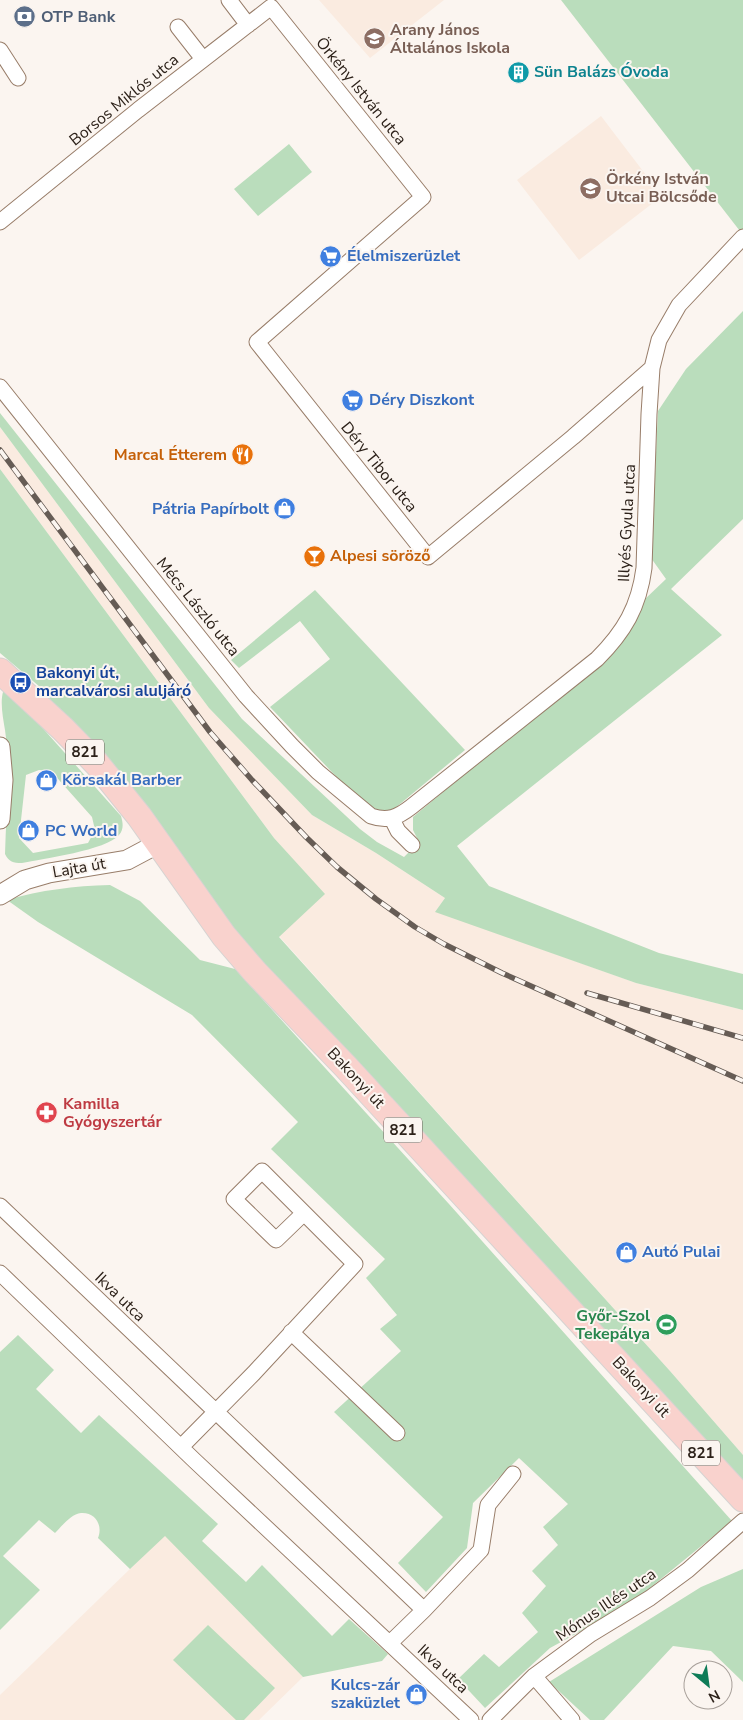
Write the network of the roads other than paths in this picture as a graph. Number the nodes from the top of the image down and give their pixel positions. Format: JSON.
{"nodes":[{"id":1,"x":229,"y":0,"type":"edge"},
{"id":2,"x":272,"y":7,"type":"joint"},
{"id":3,"x":248,"y":25,"type":"junction"},
{"id":4,"x":178,"y":27,"type":"dead end"},
{"id":5,"x":0,"y":50,"type":"edge"},
{"id":6,"x":203,"y":59,"type":"junction"},
{"id":7,"x":18,"y":78,"type":"dead end"},
{"id":8,"x":423,"y":197,"type":"joint"},
{"id":9,"x":0,"y":222,"type":"edge"},
{"id":10,"x":743,"y":238,"type":"edge"},
{"id":11,"x":652,"y":368,"type":"junction"},
{"id":12,"x":0,"y":387,"type":"edge"},
{"id":13,"x":0,"y":672,"type":"edge"},
{"id":14,"x":0,"y":747,"type":"edge"},
{"id":15,"x":0,"y":819,"type":"edge"},
{"id":16,"x":392,"y":819,"type":"junction"},
{"id":17,"x":159,"y":843,"type":"junction"},
{"id":18,"x":412,"y":845,"type":"dead end"},
{"id":19,"x":0,"y":895,"type":"edge"},
{"id":20,"x":0,"y":1206,"type":"edge"},
{"id":21,"x":304,"y":1213,"type":"junction"},
{"id":22,"x":0,"y":1273,"type":"edge"},
{"id":23,"x":291,"y":1332,"type":"junction"},
{"id":24,"x":216,"y":1412,"type":"junction"},
{"id":25,"x":397,"y":1433,"type":"dead end"},
{"id":26,"x":181,"y":1448,"type":"junction"},
{"id":27,"x":513,"y":1474,"type":"dead end"},
{"id":28,"x":743,"y":1499,"type":"edge"},
{"id":29,"x":743,"y":1521,"type":"edge"},
{"id":30,"x":424,"y":1610,"type":"junction"},
{"id":31,"x":390,"y":1643,"type":"junction"},
{"id":32,"x":534,"y":1676,"type":"junction"},
{"id":33,"x":471,"y":1720,"type":"edge"},
{"id":34,"x":490,"y":1720,"type":"edge"},
{"id":35,"x":572,"y":1720,"type":"edge"}],
"edges":[{"from":1,"to":3,"type":"street"},
{"from":2,"to":3,"type":"street","name":"Borsos Miklós utca"},
{"from":2,"to":8,"type":"street","name":"Örkény István utca"},
{"from":3,"to":6,"type":"street","name":"Borsos Miklós utca"},
{"from":4,"to":6,"type":"street"},
{"from":5,"to":7,"type":"street"},
{"from":6,"to":9,"type":"street","name":"Borsos Miklós utca"},
{"from":8,"to":11,"type":"street","name":"Déry Tibor utca"},
{"from":10,"to":11,"type":"street","name":"Illyés Gyula utca"},
{"from":11,"to":16,"type":"street","name":"Illyés Gyula utca"},
{"from":12,"to":16,"type":"street","name":"Mécs László utca"},
{"from":13,"to":17,"type":"main road","name":"Bakonyi út","number":"821"},
{"from":14,"to":15,"type":"street"},
{"from":16,"to":18,"type":"street"},
{"from":17,"to":19,"type":"street","name":"Lajta út"},
{"from":17,"to":28,"type":"main road","name":"Bakonyi út","number":"821"},
{"from":20,"to":24,"type":"street","name":"Ikva utca"},
{"from":21,"to":21,"type":"street"},
{"from":21,"to":23,"type":"street"},
{"from":22,"to":26,"type":"street","name":"Ikva utca"},
{"from":23,"to":24,"type":"street"},
{"from":23,"to":25,"type":"street"},
{"from":24,"to":26,"type":"street"},
{"from":24,"to":30,"type":"street","name":"Ikva utca"},
{"from":26,"to":31,"type":"street","name":"Ikva utca"},
{"from":27,"to":30,"type":"street","name":"Ikva utca"},
{"from":29,"to":32,"type":"street","name":"Mónus Illés utca"},
{"from":30,"to":31,"type":"street","name":"Ikva utca"},
{"from":31,"to":33,"type":"street","name":"Ikva utca"},
{"from":32,"to":34,"type":"street","name":"Mónus Illés utca"},
{"from":32,"to":35,"type":"street"}]}
